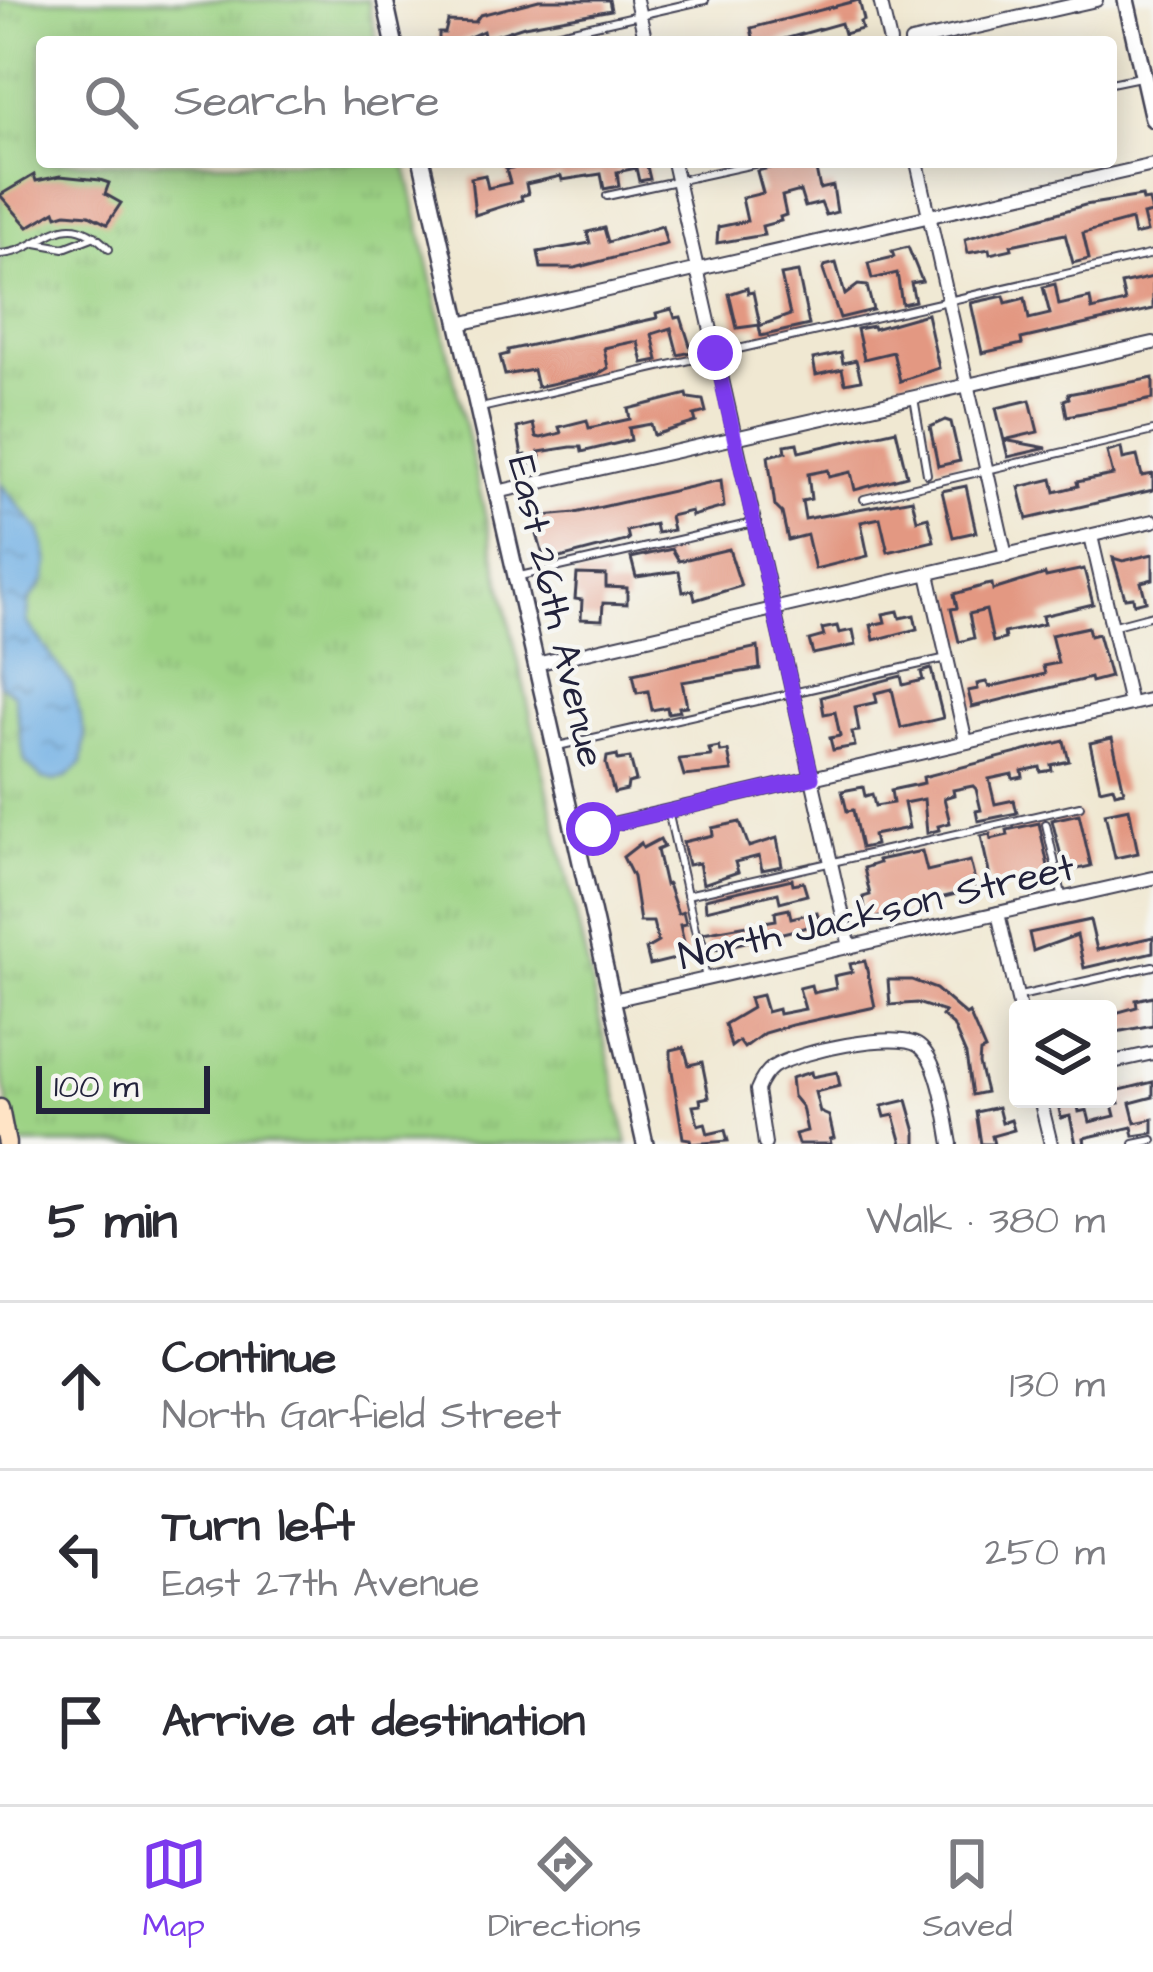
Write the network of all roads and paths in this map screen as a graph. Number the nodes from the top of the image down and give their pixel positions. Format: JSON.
{"nodes":[{"id":1,"x":385,"y":0,"type":"edge"},
{"id":2,"x":706,"y":0,"type":"edge"},
{"id":3,"x":880,"y":0,"type":"edge"},
{"id":4,"x":1096,"y":0,"type":"edge"},
{"id":5,"x":1126,"y":0,"type":"edge"},
{"id":6,"x":638,"y":7,"type":"edge"},
{"id":7,"x":393,"y":36,"type":"edge"},
{"id":8,"x":540,"y":36,"type":"edge"},
{"id":9,"x":889,"y":36,"type":"edge"},
{"id":10,"x":937,"y":36,"type":"edge"},
{"id":11,"x":1143,"y":76,"type":"junction"},
{"id":12,"x":1117,"y":82,"type":"edge"},
{"id":13,"x":1153,"y":118,"type":"edge"},
{"id":14,"x":1153,"y":165,"type":"edge"},
{"id":15,"x":423,"y":168,"type":"edge"},
{"id":16,"x":674,"y":168,"type":"edge"},
{"id":17,"x":736,"y":168,"type":"edge"},
{"id":18,"x":918,"y":168,"type":"edge"},
{"id":19,"x":677,"y":181,"type":"junction"},
{"id":20,"x":607,"y":196,"type":"dead end"},
{"id":21,"x":929,"y":217,"type":"junction"},
{"id":22,"x":95,"y":236,"type":"junction"},
{"id":23,"x":35,"y":243,"type":"junction"},
{"id":24,"x":109,"y":249,"type":"dead end"},
{"id":25,"x":0,"y":254,"type":"edge"},
{"id":26,"x":1153,"y":254,"type":"edge"},
{"id":27,"x":696,"y":269,"type":"junction"},
{"id":28,"x":948,"y":301,"type":"junction"},
{"id":29,"x":459,"y":324,"type":"junction"},
{"id":30,"x":1153,"y":343,"type":"edge"},
{"id":31,"x":715,"y":353,"type":"junction"},
{"id":32,"x":968,"y":386,"type":"junction"},
{"id":33,"x":914,"y":398,"type":"junction"},
{"id":34,"x":478,"y":408,"type":"junction"},
{"id":35,"x":1153,"y":431,"type":"edge"},
{"id":36,"x":735,"y":439,"type":"junction"},
{"id":37,"x":986,"y":470,"type":"junction"},
{"id":38,"x":927,"y":474,"type":"dead end"},
{"id":39,"x":497,"y":492,"type":"junction"},
{"id":40,"x":864,"y":500,"type":"dead end"},
{"id":41,"x":1153,"y":521,"type":"edge"},
{"id":42,"x":754,"y":523,"type":"junction"},
{"id":43,"x":1091,"y":536,"type":"junction"},
{"id":44,"x":1006,"y":556,"type":"junction"},
{"id":45,"x":928,"y":574,"type":"junction"},
{"id":46,"x":516,"y":577,"type":"junction"},
{"id":47,"x":774,"y":609,"type":"junction"},
{"id":48,"x":1153,"y":615,"type":"edge"},
{"id":49,"x":1112,"y":626,"type":"junction"},
{"id":50,"x":946,"y":658,"type":"junction"},
{"id":51,"x":536,"y":664,"type":"junction"},
{"id":52,"x":793,"y":693,"type":"junction"},
{"id":53,"x":1153,"y":699,"type":"edge"},
{"id":54,"x":1130,"y":704,"type":"junction"},
{"id":55,"x":966,"y":742,"type":"junction"},
{"id":56,"x":555,"y":746,"type":"junction"},
{"id":57,"x":812,"y":778,"type":"junction"},
{"id":58,"x":1080,"y":806,"type":"dead end"},
{"id":59,"x":668,"y":811,"type":"junction"},
{"id":60,"x":1046,"y":824,"type":"dead end"},
{"id":61,"x":574,"y":833,"type":"junction"},
{"id":62,"x":831,"y":863,"type":"junction"},
{"id":63,"x":1153,"y":878,"type":"edge"},
{"id":64,"x":687,"y":895,"type":"junction"},
{"id":65,"x":1063,"y":898,"type":"junction"},
{"id":66,"x":998,"y":913,"type":"junction"},
{"id":67,"x":850,"y":947,"type":"junction"},
{"id":68,"x":1153,"y":966,"type":"edge"},
{"id":69,"x":706,"y":979,"type":"junction"},
{"id":70,"x":613,"y":1000,"type":"junction"},
{"id":71,"x":1017,"y":1000,"type":"edge"},
{"id":72,"x":1029,"y":1000,"type":"edge"},
{"id":73,"x":1153,"y":1053,"type":"edge"},
{"id":74,"x":1117,"y":1061,"type":"edge"},
{"id":75,"x":0,"y":1108,"type":"edge"},
{"id":76,"x":1042,"y":1108,"type":"edge"},
{"id":77,"x":1153,"y":1140,"type":"edge"},
{"id":78,"x":7,"y":1144,"type":"edge"},
{"id":79,"x":645,"y":1144,"type":"edge"},
{"id":80,"x":765,"y":1144,"type":"edge"},
{"id":81,"x":952,"y":1144,"type":"edge"},
{"id":82,"x":1051,"y":1144,"type":"edge"},
{"id":83,"x":1134,"y":1144,"type":"edge"}],
"edges":[{"from":1,"to":7,"type":"street"},
{"from":2,"to":6,"type":"lane"},
{"from":3,"to":9,"type":"street"},
{"from":4,"to":10,"type":"street"},
{"from":5,"to":11,"type":"street"},
{"from":6,"to":8,"type":"lane"},
{"from":11,"to":12,"type":"lane"},
{"from":11,"to":13,"type":"street"},
{"from":14,"to":21,"type":"street"},
{"from":15,"to":29,"type":"street","name":"East 26th Avenue"},
{"from":16,"to":19,"type":"street"},
{"from":17,"to":19,"type":"lane"},
{"from":18,"to":21,"type":"street"},
{"from":19,"to":20,"type":"lane"},
{"from":19,"to":27,"type":"street"},
{"from":21,"to":27,"type":"street"},
{"from":21,"to":28,"type":"street"},
{"from":22,"to":23,"type":"lane"},
{"from":22,"to":23,"type":"lane"},
{"from":22,"to":24,"type":"lane"},
{"from":23,"to":25,"type":"lane"},
{"from":26,"to":28,"type":"lane"},
{"from":27,"to":29,"type":"street"},
{"from":27,"to":31,"type":"street"},
{"from":28,"to":31,"type":"lane"},
{"from":28,"to":32,"type":"street"},
{"from":29,"to":34,"type":"street","name":"East 26th Avenue"},
{"from":30,"to":32,"type":"street"},
{"from":31,"to":34,"type":"lane"},
{"from":31,"to":36,"type":"street"},
{"from":32,"to":33,"type":"street"},
{"from":32,"to":37,"type":"street"},
{"from":33,"to":36,"type":"street"},
{"from":33,"to":38,"type":"lane"},
{"from":34,"to":39,"type":"street","name":"East 26th Avenue"},
{"from":35,"to":37,"type":"lane"},
{"from":36,"to":39,"type":"street"},
{"from":36,"to":42,"type":"street"},
{"from":37,"to":40,"type":"lane"},
{"from":37,"to":44,"type":"street"},
{"from":39,"to":46,"type":"street","name":"East 26th Avenue"},
{"from":41,"to":43,"type":"street"},
{"from":42,"to":46,"type":"lane"},
{"from":42,"to":47,"type":"street"},
{"from":43,"to":44,"type":"street"},
{"from":43,"to":49,"type":"street"},
{"from":44,"to":45,"type":"street"},
{"from":45,"to":47,"type":"street"},
{"from":45,"to":50,"type":"street"},
{"from":46,"to":51,"type":"street","name":"East 26th Avenue"},
{"from":47,"to":51,"type":"street"},
{"from":47,"to":52,"type":"street"},
{"from":48,"to":49,"type":"lane"},
{"from":49,"to":54,"type":"street"},
{"from":50,"to":52,"type":"lane"},
{"from":50,"to":55,"type":"street"},
{"from":51,"to":56,"type":"street","name":"East 26th Avenue"},
{"from":52,"to":56,"type":"lane"},
{"from":52,"to":57,"type":"street"},
{"from":53,"to":54,"type":"street"},
{"from":54,"to":55,"type":"street"},
{"from":55,"to":57,"type":"street"},
{"from":56,"to":61,"type":"street","name":"East 26th Avenue"},
{"from":57,"to":59,"type":"street"},
{"from":57,"to":62,"type":"street"},
{"from":58,"to":62,"type":"lane"},
{"from":59,"to":61,"type":"street"},
{"from":59,"to":64,"type":"lane"},
{"from":60,"to":65,"type":"lane"},
{"from":61,"to":70,"type":"street","name":"East 26th Avenue"},
{"from":62,"to":64,"type":"lane"},
{"from":62,"to":67,"type":"street"},
{"from":63,"to":65,"type":"street","name":"North Jackson Street"},
{"from":64,"to":69,"type":"lane"},
{"from":65,"to":66,"type":"street","name":"North Jackson Street"},
{"from":66,"to":67,"type":"street","name":"North Jackson Street"},
{"from":66,"to":71,"type":"street"},
{"from":67,"to":69,"type":"street","name":"North Jackson Street"},
{"from":68,"to":72,"type":"lane"},
{"from":69,"to":70,"type":"street","name":"North Jackson Street"},
{"from":70,"to":79,"type":"street","name":"East 26th Avenue"},
{"from":73,"to":74,"type":"street"},
{"from":75,"to":78,"type":"main road"},
{"from":76,"to":82,"type":"street"},
{"from":77,"to":83,"type":"lane"},
{"from":80,"to":81,"type":"street"}]}
